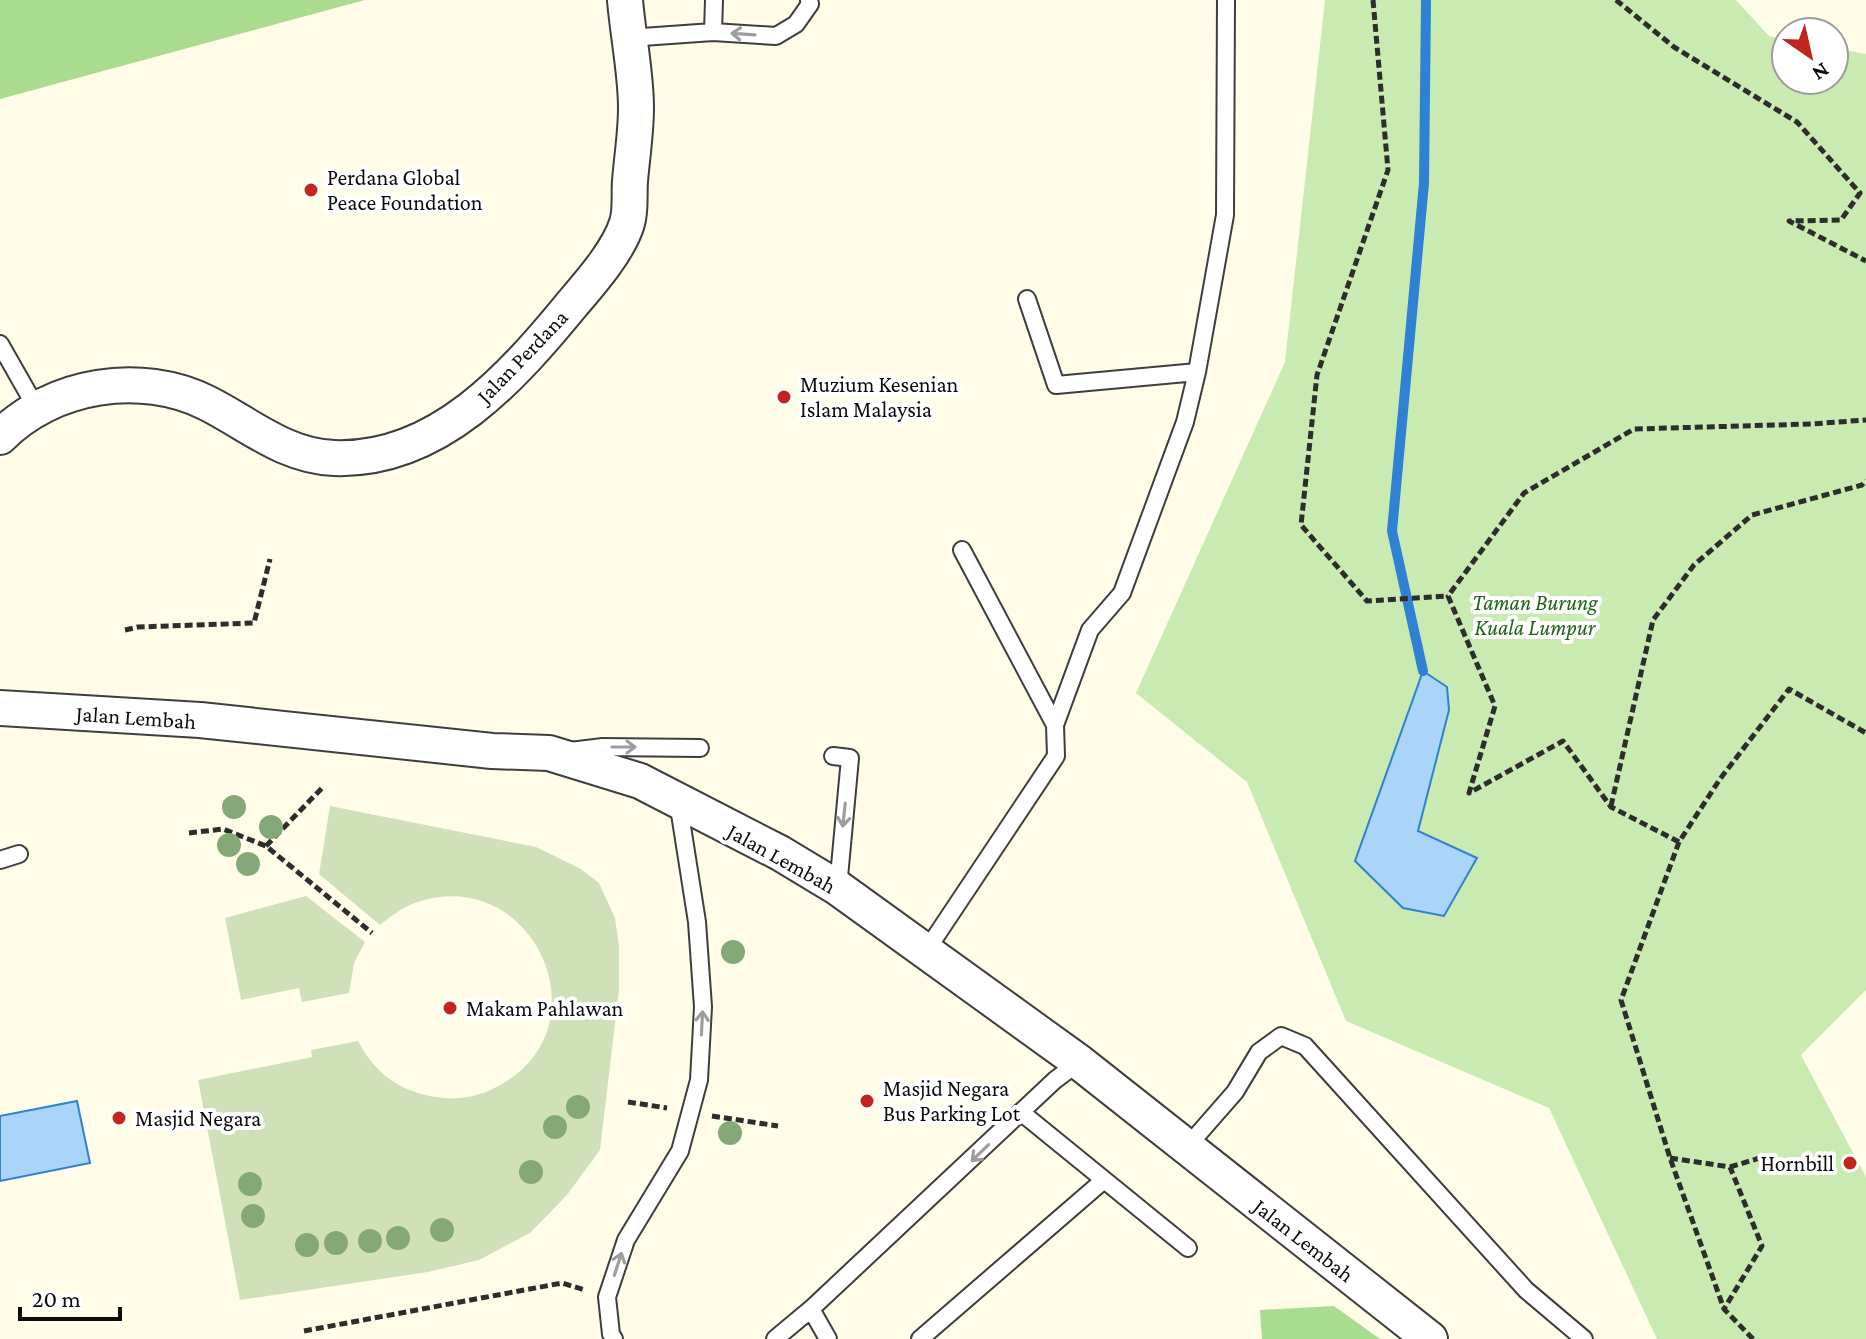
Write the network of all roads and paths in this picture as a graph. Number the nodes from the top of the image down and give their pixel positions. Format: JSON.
{"nodes":[{"id":1,"x":625,"y":0,"type":"edge"},
{"id":2,"x":714,"y":0,"type":"edge"},
{"id":3,"x":809,"y":0,"type":"edge"},
{"id":4,"x":1226,"y":0,"type":"edge"},
{"id":5,"x":1373,"y":0,"type":"edge"},
{"id":6,"x":1616,"y":0,"type":"edge"},
{"id":7,"x":713,"y":32,"type":"junction"},
{"id":8,"x":628,"y":38,"type":"junction"},
{"id":9,"x":1866,"y":261,"type":"edge"},
{"id":10,"x":1027,"y":299,"type":"dead end"},
{"id":11,"x":0,"y":344,"type":"edge"},
{"id":12,"x":1197,"y":372,"type":"junction"},
{"id":13,"x":37,"y":409,"type":"junction"},
{"id":14,"x":1866,"y":420,"type":"edge"},
{"id":15,"x":0,"y":437,"type":"edge"},
{"id":16,"x":1866,"y":480,"type":"edge"},
{"id":17,"x":962,"y":550,"type":"dead end"},
{"id":18,"x":270,"y":559,"type":"dead end"},
{"id":19,"x":1448,"y":596,"type":"junction"},
{"id":20,"x":125,"y":630,"type":"dead end"},
{"id":21,"x":0,"y":708,"type":"edge"},
{"id":22,"x":1055,"y":725,"type":"junction"},
{"id":23,"x":1866,"y":733,"type":"edge"},
{"id":24,"x":700,"y":748,"type":"dead end"},
{"id":25,"x":549,"y":753,"type":"junction"},
{"id":26,"x":833,"y":756,"type":"dead end"},
{"id":27,"x":322,"y":788,"type":"dead end"},
{"id":28,"x":678,"y":801,"type":"junction"},
{"id":29,"x":1611,"y":807,"type":"junction"},
{"id":30,"x":189,"y":833,"type":"dead end"},
{"id":31,"x":1679,"y":842,"type":"junction"},
{"id":32,"x":266,"y":846,"type":"junction"},
{"id":33,"x":19,"y":854,"type":"dead end"},
{"id":34,"x":0,"y":860,"type":"edge"},
{"id":35,"x":838,"y":888,"type":"junction"},
{"id":36,"x":372,"y":933,"type":"dead end"},
{"id":37,"x":926,"y":951,"type":"junction"},
{"id":38,"x":1079,"y":1062,"type":"junction"},
{"id":39,"x":1022,"y":1113,"type":"junction"},
{"id":40,"x":1186,"y":1148,"type":"junction"},
{"id":41,"x":1763,"y":1157,"type":"dead end"},
{"id":42,"x":1670,"y":1158,"type":"junction"},
{"id":43,"x":1730,"y":1167,"type":"junction"},
{"id":44,"x":1104,"y":1180,"type":"junction"},
{"id":45,"x":1188,"y":1248,"type":"dead end"},
{"id":46,"x":607,"y":1297,"type":"junction"},
{"id":47,"x":811,"y":1309,"type":"junction"},
{"id":48,"x":1724,"y":1309,"type":"junction"},
{"id":49,"x":304,"y":1331,"type":"dead end"},
{"id":50,"x":614,"y":1339,"type":"edge"},
{"id":51,"x":775,"y":1339,"type":"edge"},
{"id":52,"x":828,"y":1339,"type":"edge"},
{"id":53,"x":920,"y":1339,"type":"edge"},
{"id":54,"x":1430,"y":1339,"type":"edge"},
{"id":55,"x":1584,"y":1339,"type":"edge"},
{"id":56,"x":1753,"y":1339,"type":"edge"}],
"edges":[{"from":1,"to":8,"type":"street","name":"Jalan Perdana"},
{"from":2,"to":7,"type":"lane"},
{"from":3,"to":7,"type":"lane","one_way":true},
{"from":4,"to":12,"type":"lane"},
{"from":5,"to":19,"type":"path"},
{"from":6,"to":9,"type":"path"},
{"from":7,"to":8,"type":"lane"},
{"from":8,"to":13,"type":"street","name":"Jalan Perdana"},
{"from":10,"to":12,"type":"lane"},
{"from":11,"to":13,"type":"lane"},
{"from":12,"to":22,"type":"lane"},
{"from":13,"to":15,"type":"street","name":"Jalan Perdana"},
{"from":14,"to":19,"type":"path"},
{"from":16,"to":29,"type":"path"},
{"from":17,"to":22,"type":"lane"},
{"from":18,"to":20,"type":"path"},
{"from":19,"to":29,"type":"path"},
{"from":21,"to":25,"type":"street","name":"Jalan Lembah"},
{"from":22,"to":37,"type":"lane"},
{"from":23,"to":31,"type":"path"},
{"from":25,"to":24,"type":"lane","one_way":true},
{"from":25,"to":28,"type":"street","name":"Jalan Lembah"},
{"from":26,"to":35,"type":"lane","one_way":true},
{"from":27,"to":32,"type":"path"},
{"from":28,"to":35,"type":"street","name":"Jalan Lembah"},
{"from":46,"to":28,"type":"lane","one_way":true},
{"from":29,"to":31,"type":"path"},
{"from":30,"to":32,"type":"path"},
{"from":31,"to":42,"type":"path"},
{"from":32,"to":36,"type":"path"},
{"from":33,"to":34,"type":"lane"},
{"from":35,"to":37,"type":"street","name":"Jalan Lembah"},
{"from":37,"to":38,"type":"street","name":"Jalan Lembah"},
{"from":38,"to":39,"type":"lane"},
{"from":38,"to":40,"type":"street","name":"Jalan Lembah"},
{"from":39,"to":44,"type":"lane"},
{"from":39,"to":47,"type":"lane","one_way":true},
{"from":40,"to":54,"type":"street","name":"Jalan Lembah"},
{"from":40,"to":55,"type":"lane"},
{"from":41,"to":43,"type":"path"},
{"from":42,"to":43,"type":"path"},
{"from":42,"to":48,"type":"path"},
{"from":43,"to":48,"type":"path"},
{"from":44,"to":45,"type":"lane"},
{"from":44,"to":53,"type":"lane"},
{"from":46,"to":49,"type":"path"},
{"from":46,"to":50,"type":"lane"},
{"from":47,"to":51,"type":"lane"},
{"from":47,"to":52,"type":"lane"},
{"from":48,"to":56,"type":"path"}]}
